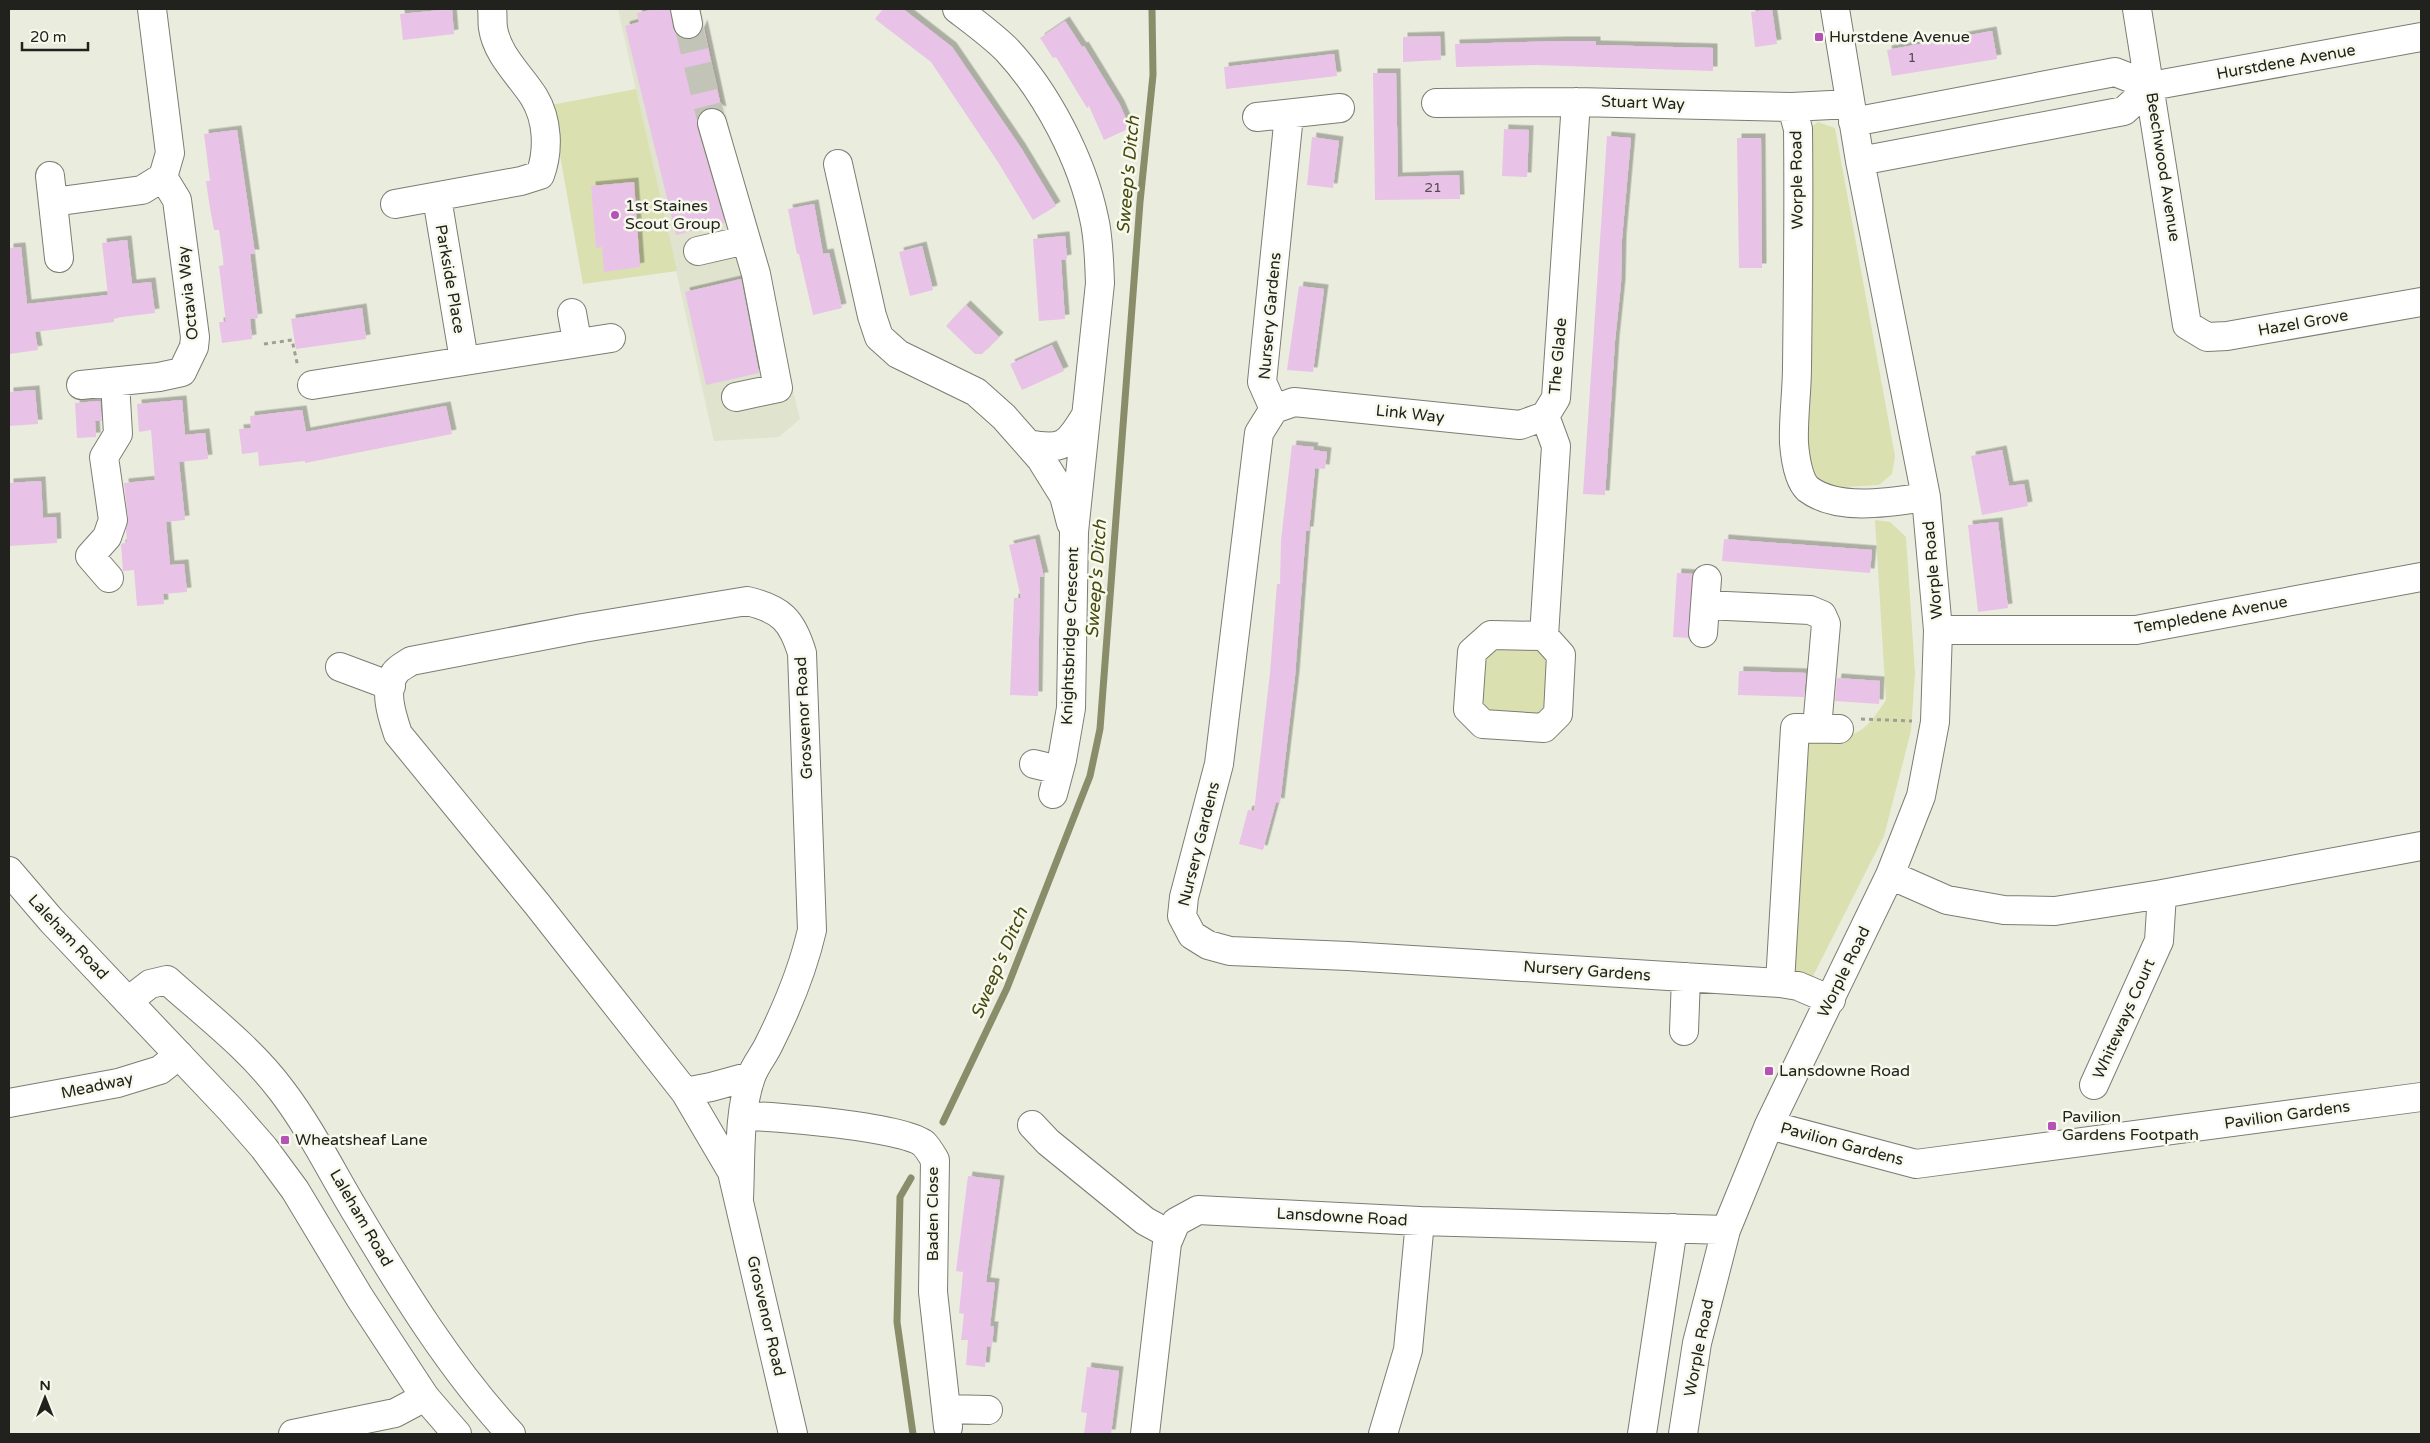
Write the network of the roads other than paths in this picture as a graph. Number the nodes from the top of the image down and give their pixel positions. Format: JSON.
{"nodes":[{"id":1,"x":152,"y":9,"type":"edge"},
{"id":2,"x":492,"y":9,"type":"edge"},
{"id":3,"x":957,"y":9,"type":"edge"},
{"id":4,"x":1835,"y":9,"type":"edge"},
{"id":5,"x":2137,"y":9,"type":"edge"},
{"id":6,"x":2421,"y":37,"type":"edge"},
{"id":7,"x":2151,"y":86,"type":"junction"},
{"id":8,"x":1576,"y":102,"type":"junction"},
{"id":9,"x":1436,"y":103,"type":"dead end"},
{"id":10,"x":1340,"y":108,"type":"dead end"},
{"id":11,"x":1792,"y":108,"type":"junction"},
{"id":12,"x":1852,"y":113,"type":"junction"},
{"id":13,"x":1289,"y":115,"type":"junction"},
{"id":14,"x":1257,"y":117,"type":"dead end"},
{"id":15,"x":712,"y":123,"type":"tunnel mouth"},
{"id":16,"x":1860,"y":161,"type":"junction"},
{"id":17,"x":838,"y":164,"type":"dead end"},
{"id":18,"x":163,"y":177,"type":"junction"},
{"id":19,"x":436,"y":198,"type":"junction"},
{"id":20,"x":395,"y":204,"type":"dead end"},
{"id":21,"x":746,"y":240,"type":"junction"},
{"id":22,"x":698,"y":251,"type":"dead end"},
{"id":23,"x":59,"y":258,"type":"dead end"},
{"id":24,"x":2421,"y":302,"type":"edge"},
{"id":25,"x":572,"y":313,"type":"dead end"},
{"id":26,"x":2187,"y":325,"type":"joint"},
{"id":27,"x":610,"y":338,"type":"dead end"},
{"id":28,"x":577,"y":342,"type":"junction"},
{"id":29,"x":464,"y":360,"type":"junction"},
{"id":30,"x":115,"y":382,"type":"junction"},
{"id":31,"x":81,"y":385,"type":"dead end"},
{"id":32,"x":312,"y":385,"type":"road end"},
{"id":33,"x":736,"y":397,"type":"dead end"},
{"id":34,"x":1274,"y":409,"type":"junction"},
{"id":35,"x":1086,"y":415,"type":"junction"},
{"id":36,"x":1545,"y":416,"type":"junction"},
{"id":37,"x":1028,"y":444,"type":"junction"},
{"id":38,"x":1926,"y":497,"type":"junction"},
{"id":39,"x":1074,"y":532,"type":"junction"},
{"id":40,"x":2421,"y":577,"type":"edge"},
{"id":41,"x":109,"y":578,"type":"dead end"},
{"id":42,"x":1938,"y":630,"type":"junction"},
{"id":43,"x":1703,"y":633,"type":"dead end"},
{"id":44,"x":1544,"y":636,"type":"dead end"},
{"id":45,"x":340,"y":667,"type":"dead end"},
{"id":46,"x":391,"y":686,"type":"junction"},
{"id":47,"x":1049,"y":776,"type":"dead end"},
{"id":48,"x":2421,"y":846,"type":"edge"},
{"id":49,"x":9,"y":871,"type":"edge"},
{"id":50,"x":1890,"y":875,"type":"junction"},
{"id":51,"x":2162,"y":894,"type":"junction"},
{"id":52,"x":1686,"y":978,"type":"junction"},
{"id":53,"x":1780,"y":983,"type":"junction"},
{"id":54,"x":1831,"y":1000,"type":"junction"},
{"id":55,"x":128,"y":1001,"type":"junction"},
{"id":56,"x":1684,"y":1031,"type":"dead end"},
{"id":57,"x":179,"y":1055,"type":"junction"},
{"id":58,"x":751,"y":1076,"type":"junction"},
{"id":59,"x":2094,"y":1085,"type":"dead end"},
{"id":60,"x":685,"y":1092,"type":"junction"},
{"id":61,"x":2421,"y":1097,"type":"edge"},
{"id":62,"x":9,"y":1103,"type":"edge"},
{"id":63,"x":744,"y":1116,"type":"junction"},
{"id":64,"x":1032,"y":1125,"type":"dead end"},
{"id":65,"x":1769,"y":1125,"type":"junction"},
{"id":66,"x":739,"y":1198,"type":"junction"},
{"id":67,"x":1420,"y":1221,"type":"junction"},
{"id":68,"x":1673,"y":1228,"type":"junction"},
{"id":69,"x":1726,"y":1230,"type":"junction"},
{"id":70,"x":1170,"y":1234,"type":"junction"},
{"id":71,"x":425,"y":1397,"type":"junction"},
{"id":72,"x":988,"y":1410,"type":"dead end"},
{"id":73,"x":293,"y":1434,"type":"edge"},
{"id":74,"x":457,"y":1434,"type":"edge"},
{"id":75,"x":511,"y":1434,"type":"edge"},
{"id":76,"x":793,"y":1434,"type":"edge"},
{"id":77,"x":1145,"y":1434,"type":"edge"},
{"id":78,"x":1383,"y":1434,"type":"edge"},
{"id":79,"x":1642,"y":1434,"type":"edge"},
{"id":80,"x":1683,"y":1434,"type":"edge"}],
"edges":[{"from":1,"to":18,"type":"street"},
{"from":2,"to":19,"type":"street"},
{"from":3,"to":35,"type":"street","name":"Knightsbridge Crescent"},
{"from":4,"to":12,"type":"street","name":"Worple Road"},
{"from":5,"to":7,"type":"street","name":"Beechwood Avenue"},
{"from":6,"to":7,"type":"street","name":"Hurstdene Avenue"},
{"from":7,"to":12,"type":"street"},
{"from":7,"to":16,"type":"street"},
{"from":7,"to":26,"type":"street","name":"Beechwood Avenue"},
{"from":8,"to":9,"type":"street","name":"Stuart Way"},
{"from":8,"to":11,"type":"street","name":"Stuart Way"},
{"from":8,"to":36,"type":"street","name":"The Glade"},
{"from":10,"to":13,"type":"street"},
{"from":11,"to":12,"type":"street","name":"Stuart Way"},
{"from":11,"to":38,"type":"street","name":"Worple Road"},
{"from":12,"to":16,"type":"street","name":"Worple Road"},
{"from":13,"to":14,"type":"street"},
{"from":13,"to":34,"type":"street","name":"Nursery Gardens"},
{"from":15,"to":21,"type":"street"},
{"from":16,"to":38,"type":"street","name":"Worple Road"},
{"from":17,"to":37,"type":"street","name":"Knightsbridge Crescent"},
{"from":18,"to":23,"type":"street"},
{"from":18,"to":30,"type":"street","name":"Octavia Way"},
{"from":19,"to":20,"type":"street"},
{"from":19,"to":29,"type":"street","name":"Parkside Place"},
{"from":21,"to":22,"type":"street"},
{"from":21,"to":33,"type":"street"},
{"from":24,"to":26,"type":"street","name":"Hazel Grove"},
{"from":25,"to":28,"type":"street"},
{"from":27,"to":28,"type":"street"},
{"from":28,"to":29,"type":"street"},
{"from":29,"to":32,"type":"street"},
{"from":30,"to":31,"type":"street","name":"Octavia Way"},
{"from":30,"to":41,"type":"street"},
{"from":34,"to":36,"type":"street","name":"Link Way"},
{"from":34,"to":52,"type":"street","name":"Nursery Gardens"},
{"from":35,"to":37,"type":"street","name":"Knightsbridge Crescent"},
{"from":35,"to":39,"type":"street","name":"Knightsbridge Crescent"},
{"from":36,"to":44,"type":"street","name":"The Glade"},
{"from":37,"to":39,"type":"street","name":"Knightsbridge Crescent"},
{"from":38,"to":42,"type":"street","name":"Worple Road"},
{"from":39,"to":47,"type":"street","name":"Knightsbridge Crescent"},
{"from":40,"to":42,"type":"street","name":"Templedene Avenue"},
{"from":42,"to":50,"type":"street","name":"Worple Road"},
{"from":43,"to":53,"type":"street"},
{"from":45,"to":46,"type":"street"},
{"from":46,"to":58,"type":"street","name":"Grosvenor Road"},
{"from":46,"to":60,"type":"street","name":"Grosvenor Road"},
{"from":48,"to":51,"type":"street"},
{"from":49,"to":55,"type":"street","name":"Laleham Road"},
{"from":50,"to":51,"type":"street"},
{"from":50,"to":54,"type":"street","name":"Worple Road"},
{"from":51,"to":59,"type":"street","name":"Whiteways Court"},
{"from":52,"to":53,"type":"street","name":"Nursery Gardens"},
{"from":52,"to":56,"type":"street"},
{"from":53,"to":54,"type":"street","name":"Nursery Gardens"},
{"from":54,"to":65,"type":"street","name":"Worple Road"},
{"from":55,"to":57,"type":"street","name":"Laleham Road"},
{"from":55,"to":75,"type":"street","name":"Laleham Road"},
{"from":57,"to":62,"type":"street","name":"Meadway"},
{"from":57,"to":71,"type":"street","name":"Laleham Road"},
{"from":58,"to":60,"type":"street"},
{"from":58,"to":63,"type":"street","name":"Grosvenor Road"},
{"from":60,"to":66,"type":"street","name":"Grosvenor Road"},
{"from":61,"to":65,"type":"street","name":"Pavilion Gardens"},
{"from":63,"to":66,"type":"street","name":"Grosvenor Road"},
{"from":63,"to":72,"type":"street","name":"Baden Close"},
{"from":64,"to":70,"type":"street"},
{"from":65,"to":69,"type":"street","name":"Worple Road"},
{"from":66,"to":76,"type":"street","name":"Grosvenor Road"},
{"from":67,"to":68,"type":"street","name":"Lansdowne Road"},
{"from":67,"to":70,"type":"street","name":"Lansdowne Road"},
{"from":67,"to":78,"type":"street"},
{"from":68,"to":69,"type":"street","name":"Lansdowne Road"},
{"from":68,"to":79,"type":"street"},
{"from":69,"to":80,"type":"street","name":"Worple Road"},
{"from":70,"to":77,"type":"street"},
{"from":71,"to":73,"type":"street"},
{"from":71,"to":74,"type":"street","name":"Laleham Road"}]}
